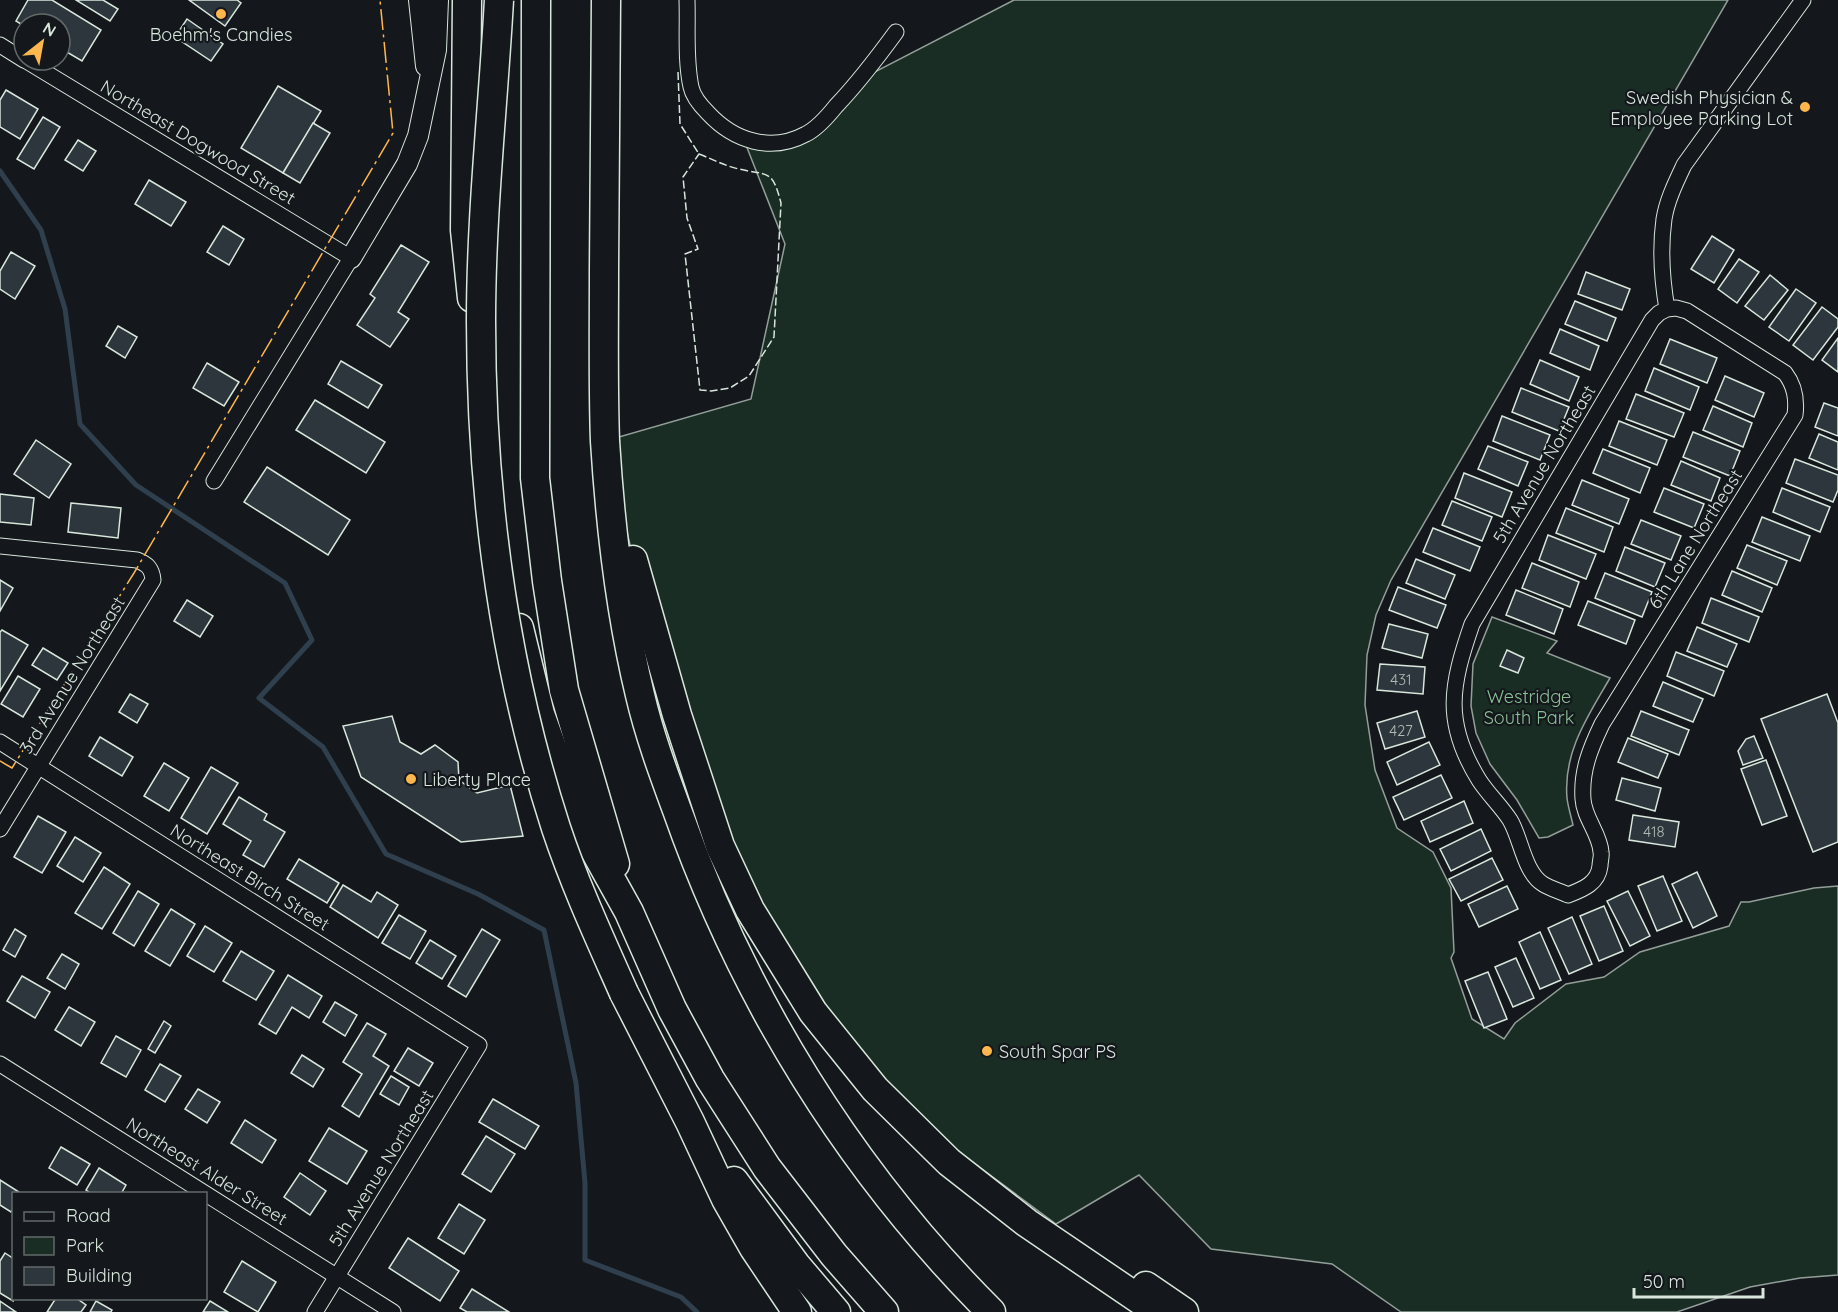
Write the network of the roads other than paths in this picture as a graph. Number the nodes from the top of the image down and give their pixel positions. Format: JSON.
{"nodes":[{"id":1,"x":419,"y":0,"type":"edge"},
{"id":2,"x":438,"y":0,"type":"edge"},
{"id":3,"x":467,"y":0,"type":"edge"},
{"id":4,"x":499,"y":0,"type":"edge"},
{"id":5,"x":536,"y":0,"type":"edge"},
{"id":6,"x":606,"y":0,"type":"edge"},
{"id":7,"x":687,"y":0,"type":"edge"},
{"id":8,"x":1803,"y":0,"type":"edge"},
{"id":9,"x":896,"y":32,"type":"dead end"},
{"id":10,"x":44,"y":72,"type":"edge"},
{"id":11,"x":428,"y":89,"type":"junction"},
{"id":12,"x":351,"y":258,"type":"junction"},
{"id":13,"x":1667,"y":309,"type":"junction"},
{"id":14,"x":605,"y":441,"type":"junction"},
{"id":15,"x":214,"y":481,"type":"dead end"},
{"id":16,"x":0,"y":546,"type":"edge"},
{"id":17,"x":0,"y":742,"type":"edge"},
{"id":18,"x":39,"y":766,"type":"junction"},
{"id":19,"x":704,"y":793,"type":"junction"},
{"id":20,"x":0,"y":829,"type":"edge"},
{"id":21,"x":1601,"y":851,"type":"joint"},
{"id":22,"x":629,"y":912,"type":"junction"},
{"id":23,"x":479,"y":1045,"type":"joint"},
{"id":24,"x":0,"y":1064,"type":"edge"},
{"id":25,"x":690,"y":1122,"type":"junction"},
{"id":26,"x":204,"y":1192,"type":"edge"},
{"id":27,"x":207,"y":1194,"type":"edge"},
{"id":28,"x":338,"y":1276,"type":"junction"},
{"id":29,"x":315,"y":1312,"type":"edge"},
{"id":30,"x":393,"y":1312,"type":"edge"},
{"id":31,"x":797,"y":1312,"type":"edge"},
{"id":32,"x":836,"y":1312,"type":"edge"},
{"id":33,"x":884,"y":1312,"type":"edge"},
{"id":34,"x":991,"y":1312,"type":"edge"},
{"id":35,"x":1158,"y":1312,"type":"edge"},
{"id":36,"x":1184,"y":1312,"type":"edge"}],
"edges":[{"from":1,"to":11,"type":"street"},
{"from":2,"to":11,"type":"street"},
{"from":3,"to":22,"type":"highway"},
{"from":4,"to":25,"type":"highway","bridge":true},
{"from":5,"to":22,"type":"highway"},
{"from":6,"to":14,"type":"highway"},
{"from":7,"to":9,"type":"street"},
{"from":8,"to":13,"type":"street"},
{"from":10,"to":12,"type":"street","name":"Northeast Dogwood Street"},
{"from":11,"to":12,"type":"street"},
{"from":12,"to":15,"type":"street"},
{"from":13,"to":21,"type":"street","name":"6th Lane Northeast"},
{"from":13,"to":21,"type":"street","name":"5th Avenue Northeast"},
{"from":14,"to":19,"type":"highway"},
{"from":14,"to":34,"type":"highway"},
{"from":16,"to":18,"type":"street","name":"3rd Avenue Northeast"},
{"from":17,"to":18,"type":"street","name":"Northeast Birch Street"},
{"from":18,"to":20,"type":"street","name":"3rd Avenue Northeast"},
{"from":18,"to":23,"type":"street","name":"Northeast Birch Street"},
{"from":19,"to":35,"type":"highway"},
{"from":19,"to":36,"type":"highway"},
{"from":22,"to":33,"type":"highway"},
{"from":23,"to":28,"type":"street","name":"5th Avenue Northeast"},
{"from":24,"to":26,"type":"street","name":"Northeast Alder Street"},
{"from":25,"to":31,"type":"highway"},
{"from":25,"to":32,"type":"highway"},
{"from":27,"to":28,"type":"street","name":"Northeast Alder Street"},
{"from":28,"to":29,"type":"street","name":"5th Avenue Northeast"},
{"from":28,"to":30,"type":"street","name":"Northeast Alder Street"}]}
